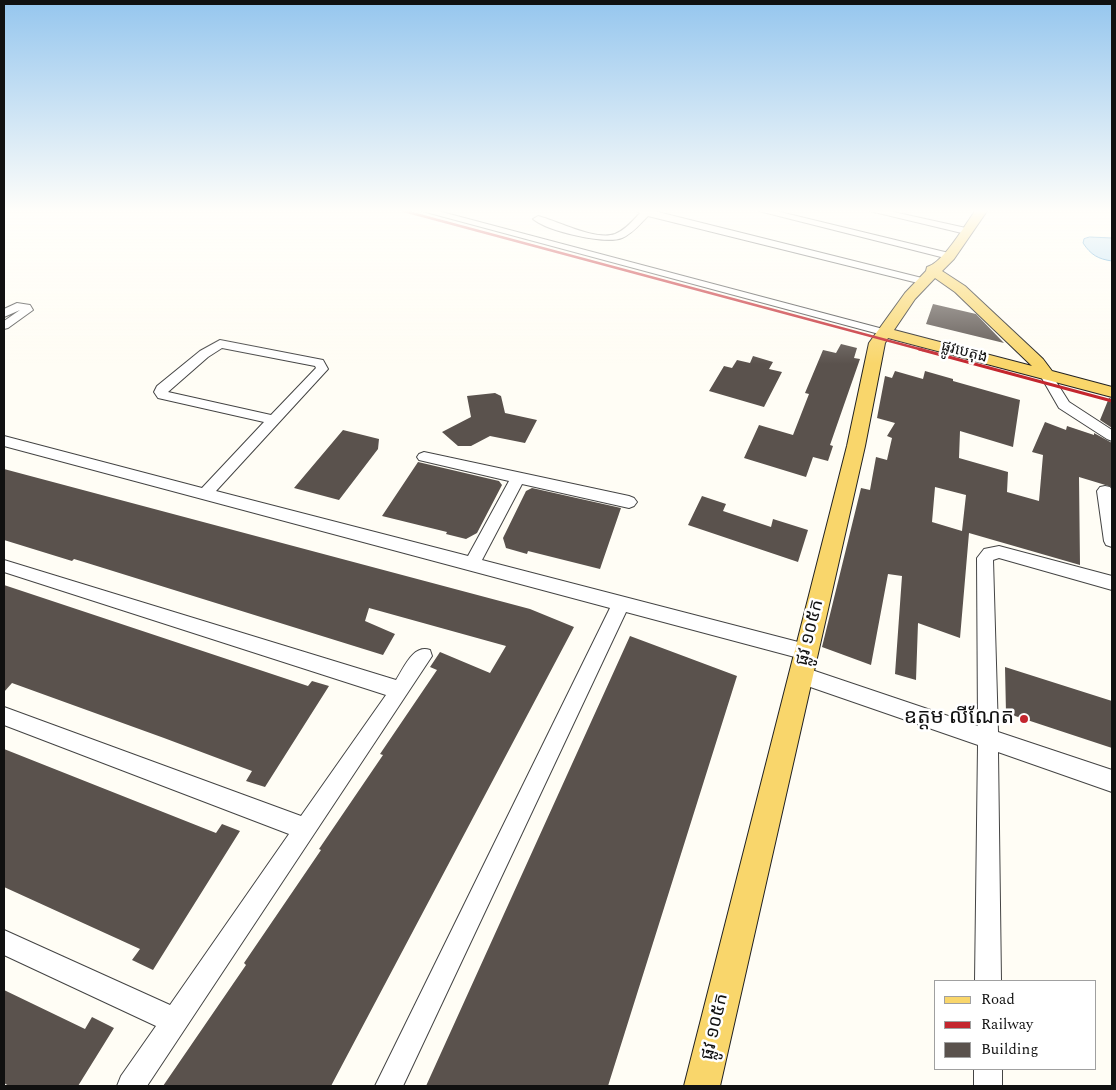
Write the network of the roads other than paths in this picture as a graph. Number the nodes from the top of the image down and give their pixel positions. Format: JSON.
{"nodes":[{"id":1,"x":616,"y":262,"type":"edge"},
{"id":2,"x":866,"y":262,"type":"edge"},
{"id":3,"x":943,"y":262,"type":"edge"},
{"id":4,"x":928,"y":276,"type":"junction"},
{"id":5,"x":4,"y":314,"type":"edge"},
{"id":6,"x":4,"y":326,"type":"edge"},
{"id":7,"x":883,"y":332,"type":"junction"},
{"id":8,"x":1046,"y":375,"type":"junction"},
{"id":9,"x":1112,"y":392,"type":"edge"},
{"id":10,"x":274,"y":420,"type":"junction"},
{"id":11,"x":1112,"y":436,"type":"edge"},
{"id":12,"x":4,"y":441,"type":"edge"},
{"id":13,"x":424,"y":457,"type":"dead end"},
{"id":14,"x":518,"y":478,"type":"junction"},
{"id":15,"x":1105,"y":491,"type":"dead end"},
{"id":16,"x":205,"y":494,"type":"junction"},
{"id":17,"x":629,"y":502,"type":"dead end"},
{"id":18,"x":1112,"y":541,"type":"edge"},
{"id":19,"x":472,"y":564,"type":"junction"},
{"id":20,"x":4,"y":566,"type":"edge"},
{"id":21,"x":1112,"y":583,"type":"edge"},
{"id":22,"x":621,"y":603,"type":"junction"},
{"id":23,"x":423,"y":656,"type":"dead end"},
{"id":24,"x":803,"y":663,"type":"junction"},
{"id":25,"x":400,"y":690,"type":"junction"},
{"id":26,"x":4,"y":716,"type":"edge"},
{"id":27,"x":988,"y":739,"type":"junction"},
{"id":28,"x":1112,"y":781,"type":"edge"},
{"id":29,"x":306,"y":828,"type":"junction"},
{"id":30,"x":4,"y":942,"type":"edge"},
{"id":31,"x":988,"y":980,"type":"edge"},
{"id":32,"x":175,"y":1021,"type":"junction"},
{"id":33,"x":988,"y":1070,"type":"edge"},
{"id":34,"x":131,"y":1086,"type":"edge"},
{"id":35,"x":389,"y":1086,"type":"edge"},
{"id":36,"x":702,"y":1086,"type":"edge"},
{"id":37,"x":988,"y":1086,"type":"edge"}],
"edges":[{"from":1,"to":7,"type":"street"},
{"from":2,"to":4,"type":"street"},
{"from":3,"to":4,"type":"main road","name":"ផ្លូវ ១០៥ក"},
{"from":4,"to":7,"type":"main road","name":"ផ្លូវ ១០៥ក"},
{"from":4,"to":8,"type":"main road","name":"ផ្លូវបេតុង"},
{"from":5,"to":6,"type":"street"},
{"from":7,"to":8,"type":"main road","name":"ផ្លូវបេតុង"},
{"from":7,"to":24,"type":"main road","name":"ផ្លូវ ១០៥ក"},
{"from":8,"to":9,"type":"main road","name":"ផ្លូវបេតុង"},
{"from":8,"to":11,"type":"street"},
{"from":10,"to":10,"type":"street"},
{"from":10,"to":16,"type":"street"},
{"from":12,"to":16,"type":"street"},
{"from":13,"to":14,"type":"street"},
{"from":14,"to":17,"type":"street"},
{"from":14,"to":19,"type":"street"},
{"from":15,"to":18,"type":"street"},
{"from":16,"to":19,"type":"street"},
{"from":19,"to":22,"type":"street"},
{"from":20,"to":25,"type":"street"},
{"from":21,"to":27,"type":"street"},
{"from":22,"to":24,"type":"street"},
{"from":22,"to":35,"type":"street"},
{"from":23,"to":25,"type":"street"},
{"from":24,"to":27,"type":"street"},
{"from":24,"to":36,"type":"main road","name":"ផ្លូវ ១០៥ក"},
{"from":25,"to":29,"type":"street"},
{"from":26,"to":29,"type":"street"},
{"from":27,"to":28,"type":"street"},
{"from":27,"to":31,"type":"street"},
{"from":29,"to":32,"type":"street"},
{"from":30,"to":32,"type":"street"},
{"from":32,"to":34,"type":"street"},
{"from":33,"to":37,"type":"street"}]}
